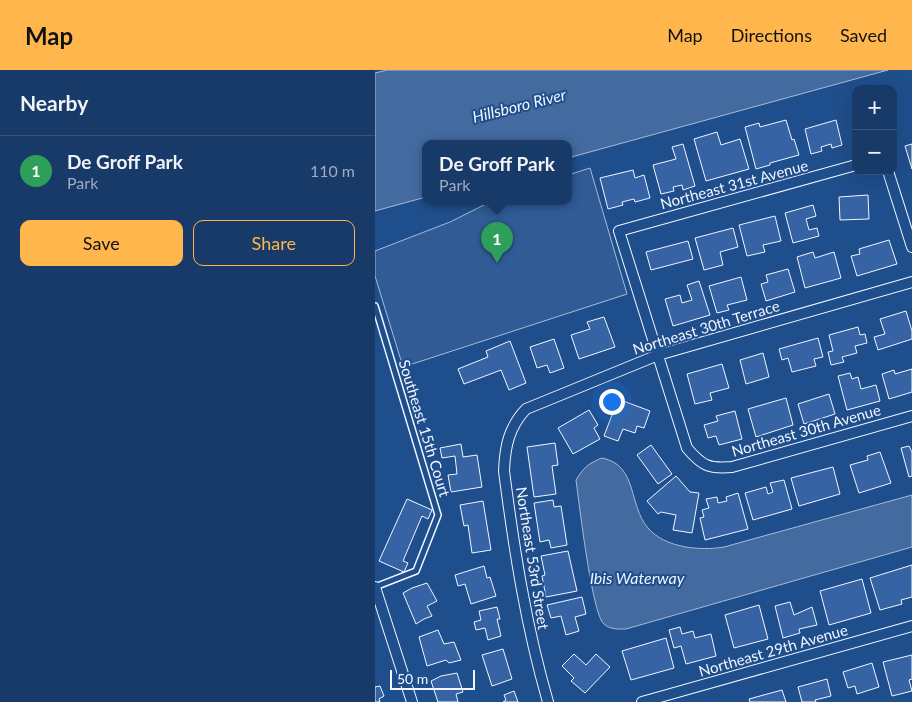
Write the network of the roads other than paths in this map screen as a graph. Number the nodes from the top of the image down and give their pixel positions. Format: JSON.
{"nodes":[{"id":1,"x":852,"y":167,"type":"edge"},
{"id":2,"x":890,"y":175,"type":"edge"},
{"id":3,"x":912,"y":247,"type":"edge"},
{"id":4,"x":912,"y":282,"type":"edge"},
{"id":5,"x":375,"y":306,"type":"edge"},
{"id":6,"x":658,"y":355,"type":"junction"},
{"id":7,"x":912,"y":416,"type":"edge"},
{"id":8,"x":516,"y":419,"type":"joint"},
{"id":9,"x":376,"y":592,"type":"edge"},
{"id":10,"x":912,"y":626,"type":"edge"},
{"id":11,"x":680,"y":692,"type":"junction"},
{"id":12,"x":412,"y":702,"type":"edge"},
{"id":13,"x":548,"y":702,"type":"edge"},
{"id":14,"x":642,"y":702,"type":"edge"},
{"id":15,"x":683,"y":702,"type":"edge"}],
"edges":[{"from":1,"to":6,"type":"street","name":"Northeast 31st Avenue"},
{"from":2,"to":3,"type":"street"},
{"from":4,"to":6,"type":"street","name":"Northeast 30th Terrace"},
{"from":5,"to":9,"type":"lane","name":"Southeast 15th Court"},
{"from":6,"to":7,"type":"street","name":"Northeast 30th Avenue"},
{"from":6,"to":8,"type":"street","name":"Northeast 30th Terrace"},
{"from":8,"to":13,"type":"street","name":"Northeast 53rd Street"},
{"from":9,"to":12,"type":"street"},
{"from":10,"to":11,"type":"street","name":"Northeast 29th Avenue"},
{"from":11,"to":14,"type":"street","name":"Northeast 29th Avenue"},
{"from":11,"to":15,"type":"street"}]}
